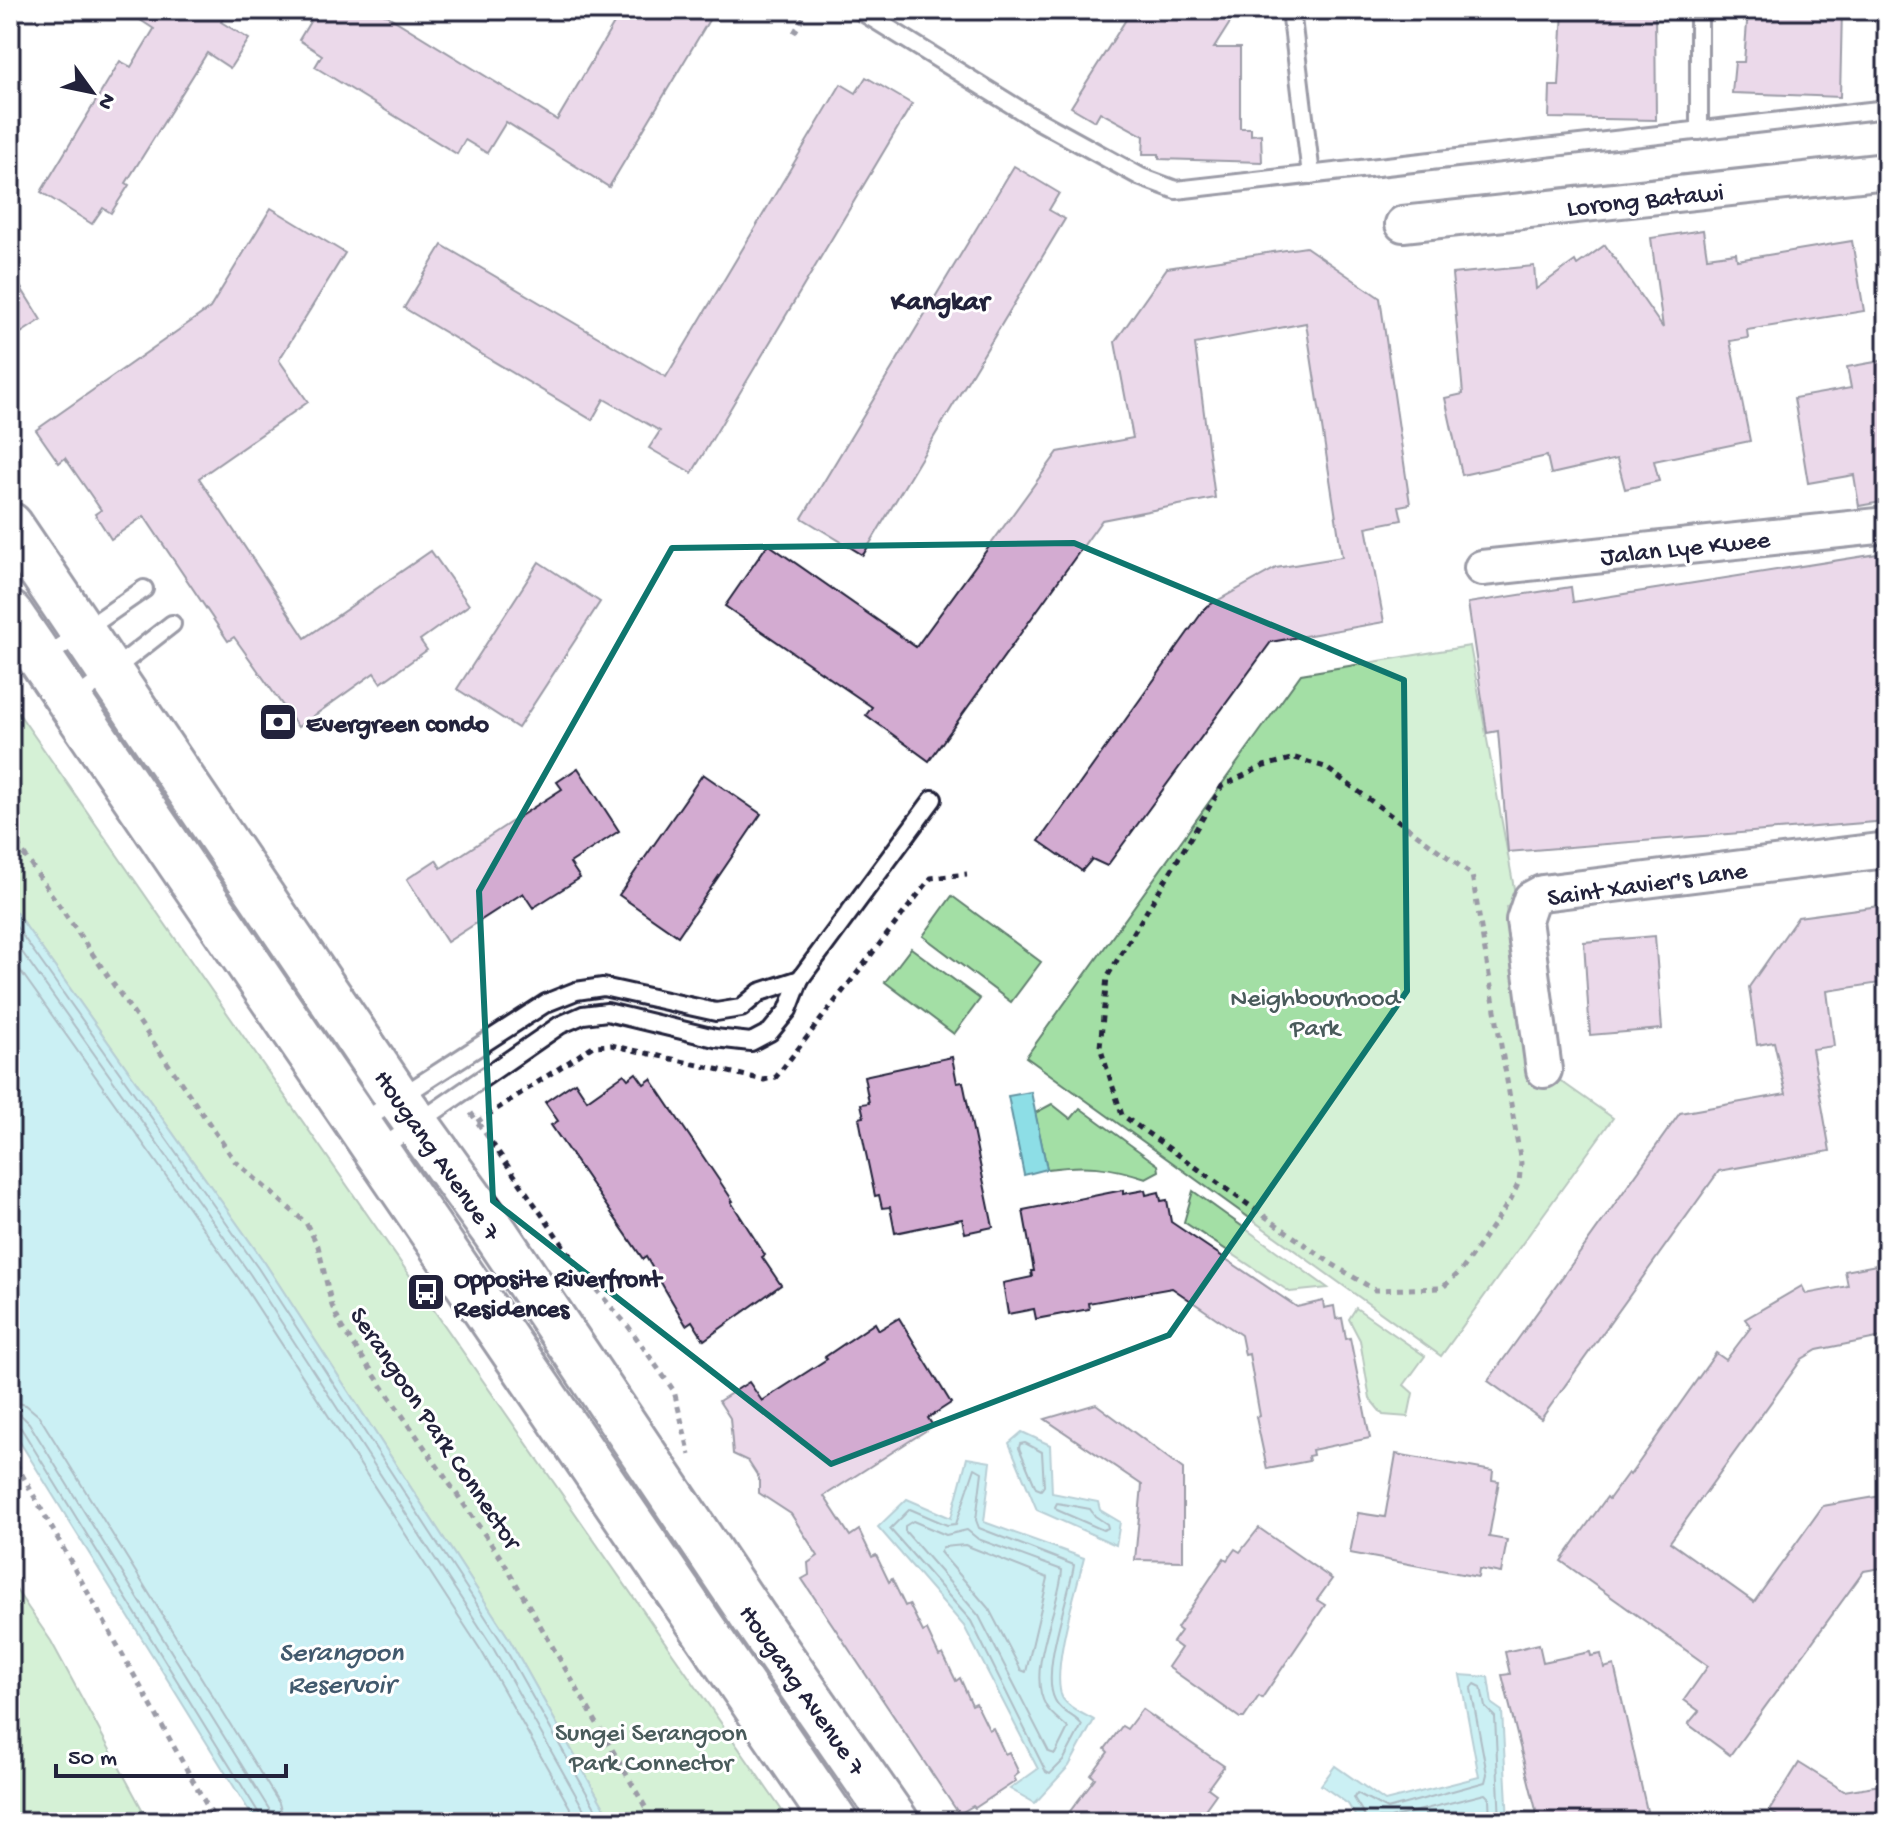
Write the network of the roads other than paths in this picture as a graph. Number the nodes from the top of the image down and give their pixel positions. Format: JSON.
{"nodes":[{"id":1,"x":859,"y":10,"type":"edge"},
{"id":2,"x":1291,"y":10,"type":"edge"},
{"id":3,"x":1699,"y":10,"type":"edge"},
{"id":4,"x":1887,"y":109,"type":"edge"},
{"id":5,"x":1699,"y":131,"type":"junction"},
{"id":6,"x":1887,"y":171,"type":"edge"},
{"id":7,"x":1311,"y":175,"type":"junction"},
{"id":8,"x":1403,"y":224,"type":"dead end"},
{"id":9,"x":10,"y":525,"type":"edge"},
{"id":10,"x":1887,"y":525,"type":"edge"},
{"id":11,"x":1482,"y":568,"type":"dead end"},
{"id":12,"x":144,"y":589,"type":"dead end"},
{"id":13,"x":10,"y":614,"type":"edge"},
{"id":14,"x":172,"y":624,"type":"dead end"},
{"id":15,"x":82,"y":632,"type":"junction"},
{"id":16,"x":42,"y":660,"type":"junction"},
{"id":17,"x":109,"y":672,"type":"junction"},
{"id":18,"x":71,"y":703,"type":"junction"},
{"id":19,"x":933,"y":799,"type":"dead end"},
{"id":20,"x":1887,"y":850,"type":"edge"},
{"id":21,"x":800,"y":979,"type":"junction"},
{"id":22,"x":1544,"y":1070,"type":"dead end"},
{"id":23,"x":407,"y":1111,"type":"junction"},
{"id":24,"x":367,"y":1138,"type":"junction"},
{"id":25,"x":835,"y":1822,"type":"edge"},
{"id":26,"x":896,"y":1822,"type":"edge"}],
"edges":[{"from":1,"to":7,"type":"lane"},
{"from":2,"to":7,"type":"lane"},
{"from":3,"to":5,"type":"lane"},
{"from":4,"to":5,"type":"lane"},
{"from":5,"to":7,"type":"lane"},
{"from":6,"to":8,"type":"street","name":"Lorong Batawi"},
{"from":9,"to":15,"type":"main road","name":"Hougang Avenue 7"},
{"from":10,"to":11,"type":"street","name":"Jalan Lye Kwee"},
{"from":12,"to":15,"type":"lane"},
{"from":13,"to":16,"type":"main road","name":"Hougang Avenue 7"},
{"from":14,"to":17,"type":"lane"},
{"from":15,"to":16,"type":"lane"},
{"from":15,"to":17,"type":"main road","name":"Hougang Avenue 7"},
{"from":16,"to":18,"type":"main road","name":"Hougang Avenue 7"},
{"from":17,"to":18,"type":"lane"},
{"from":17,"to":23,"type":"main road","name":"Hougang Avenue 7"},
{"from":18,"to":24,"type":"main road","name":"Hougang Avenue 7"},
{"from":19,"to":21,"type":"lane"},
{"from":20,"to":22,"type":"street","name":"Saint Xavier's Lane"},
{"from":21,"to":23,"type":"lane"},
{"from":21,"to":23,"type":"lane"},
{"from":23,"to":24,"type":"lane"},
{"from":23,"to":24,"type":"lane"},
{"from":23,"to":26,"type":"main road","name":"Hougang Avenue 7"},
{"from":24,"to":25,"type":"main road","name":"Hougang Avenue 7"}]}
